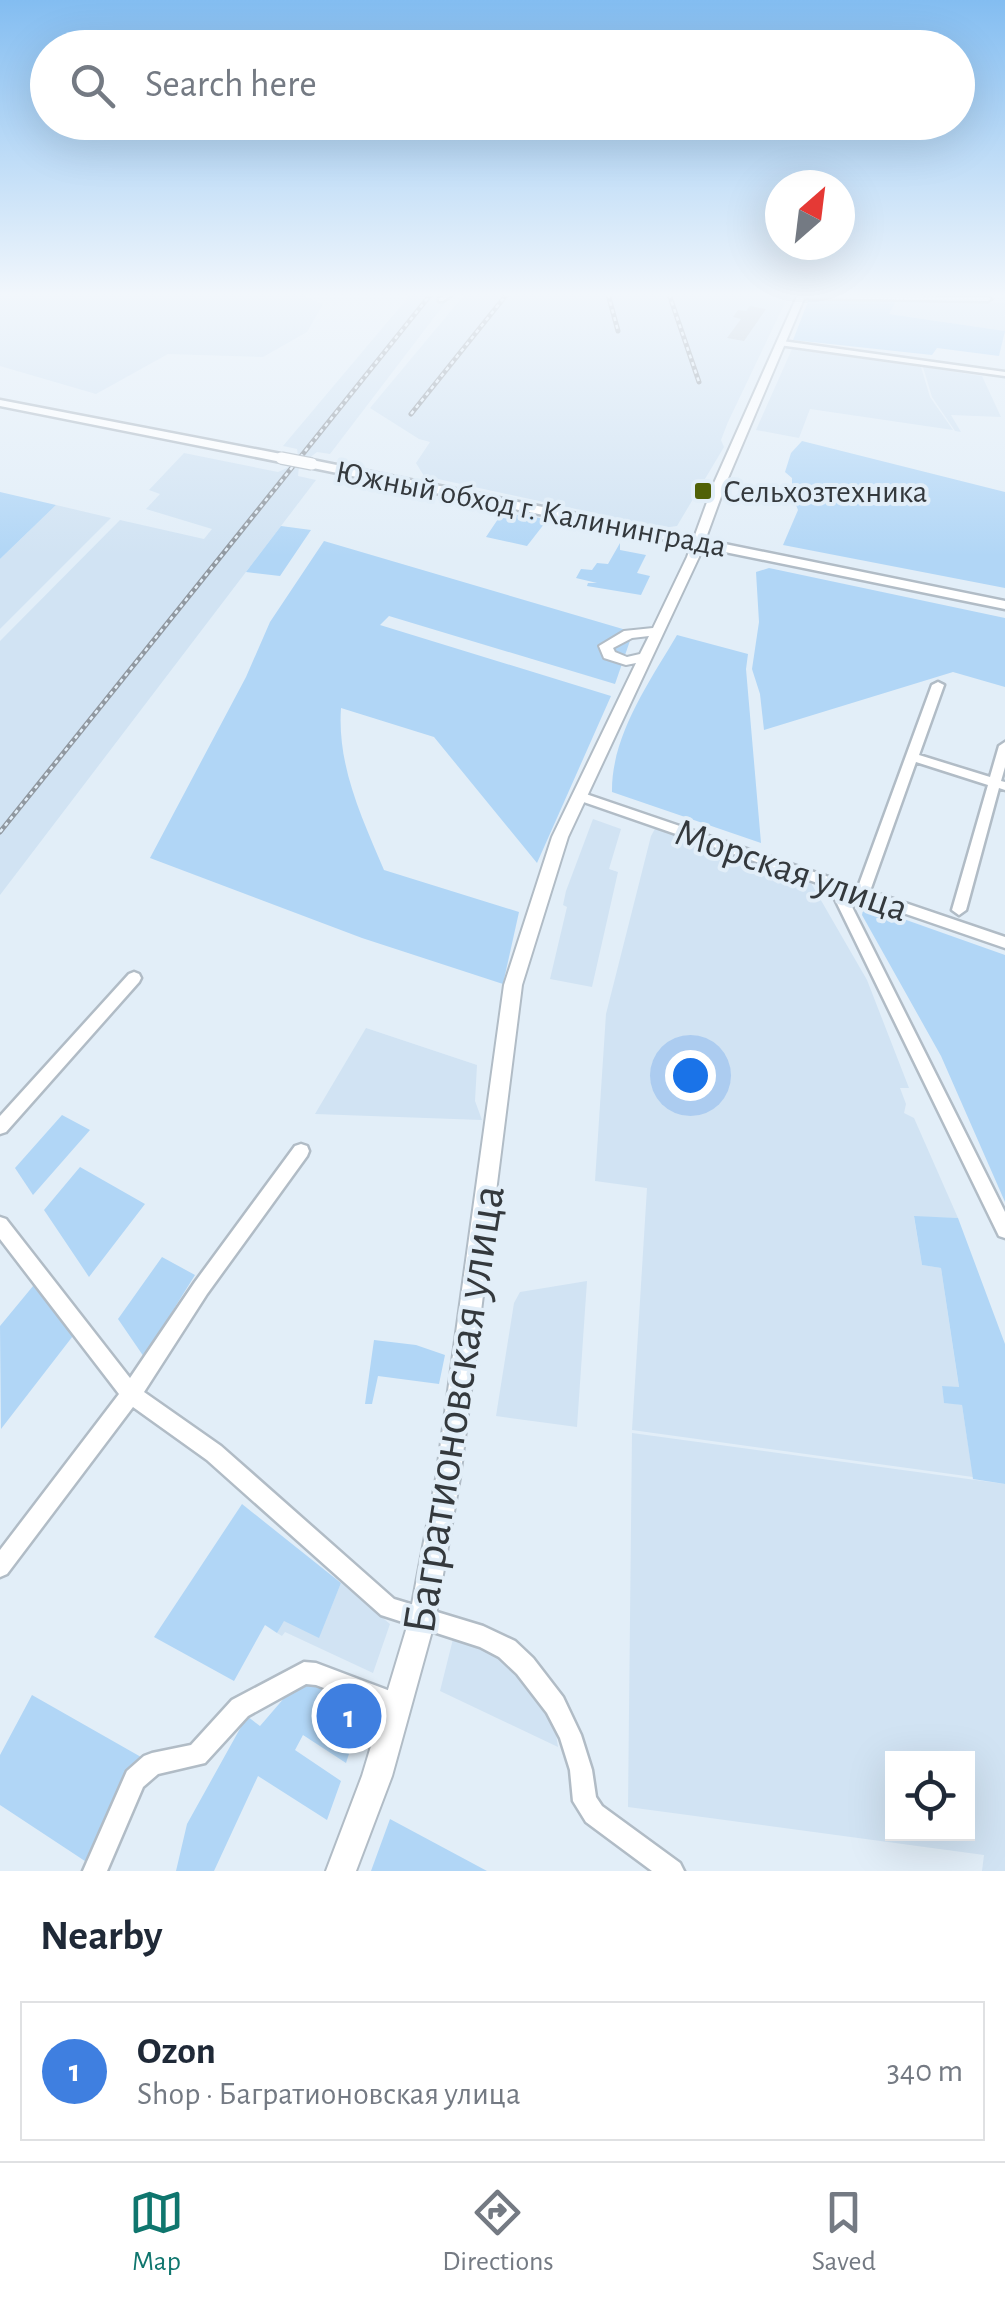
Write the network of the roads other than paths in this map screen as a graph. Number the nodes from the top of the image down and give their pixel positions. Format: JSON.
{"nodes":[{"id":1,"x":766,"y":381,"type":"edge"},
{"id":2,"x":2,"y":402,"type":"edge"},
{"id":3,"x":698,"y":542,"type":"junction"},
{"id":4,"x":1005,"y":605,"type":"edge"},
{"id":5,"x":655,"y":632,"type":"junction"},
{"id":6,"x":642,"y":658,"type":"junction"},
{"id":7,"x":938,"y":685,"type":"dead end"},
{"id":8,"x":1005,"y":746,"type":"edge"},
{"id":9,"x":912,"y":757,"type":"junction"},
{"id":10,"x":1000,"y":785,"type":"edge"},
{"id":11,"x":579,"y":796,"type":"junction"},
{"id":12,"x":833,"y":882,"type":"junction"},
{"id":13,"x":863,"y":892,"type":"junction"},
{"id":14,"x":959,"y":910,"type":"dead end"},
{"id":15,"x":1005,"y":943,"type":"edge"},
{"id":16,"x":134,"y":978,"type":"dead end"},
{"id":17,"x":0,"y":1127,"type":"edge"},
{"id":18,"x":301,"y":1152,"type":"dead end"},
{"id":19,"x":0,"y":1226,"type":"edge"},
{"id":20,"x":1005,"y":1230,"type":"edge"},
{"id":21,"x":130,"y":1394,"type":"junction"},
{"id":22,"x":0,"y":1567,"type":"edge"},
{"id":23,"x":422,"y":1620,"type":"junction"},
{"id":24,"x":399,"y":1706,"type":"junction"},
{"id":25,"x":95,"y":1871,"type":"edge"},
{"id":26,"x":341,"y":1871,"type":"edge"},
{"id":27,"x":672,"y":1871,"type":"edge"}],
"edges":[{"from":1,"to":3,"type":"main road","name":"Багратионовская улица"},
{"from":2,"to":3,"type":"highway","name":"Южный обход г. Калининграда","bridge":true},
{"from":3,"to":4,"type":"highway","name":"Южный обход г. Калининграда"},
{"from":3,"to":5,"type":"main road","name":"Багратионовская улица"},
{"from":5,"to":6,"type":"main road","name":"Багратионовская улица"},
{"from":5,"to":6,"type":"main road"},
{"from":6,"to":11,"type":"main road","name":"Багратионовская улица"},
{"from":7,"to":9,"type":"street"},
{"from":8,"to":10,"type":"street"},
{"from":9,"to":10,"type":"street"},
{"from":9,"to":13,"type":"street"},
{"from":10,"to":14,"type":"street"},
{"from":11,"to":12,"type":"street","name":"Морская улица"},
{"from":11,"to":23,"type":"main road","name":"Багратионовская улица"},
{"from":12,"to":13,"type":"street","name":"Морская улица"},
{"from":12,"to":20,"type":"street"},
{"from":13,"to":15,"type":"street","name":"Морская улица"},
{"from":16,"to":17,"type":"street"},
{"from":18,"to":21,"type":"street"},
{"from":19,"to":21,"type":"street"},
{"from":21,"to":22,"type":"street"},
{"from":21,"to":23,"type":"street"},
{"from":23,"to":24,"type":"main road","name":"Багратионовская улица"},
{"from":23,"to":27,"type":"street"},
{"from":24,"to":25,"type":"street"},
{"from":24,"to":26,"type":"main road","name":"Багратионовская улица"}]}
